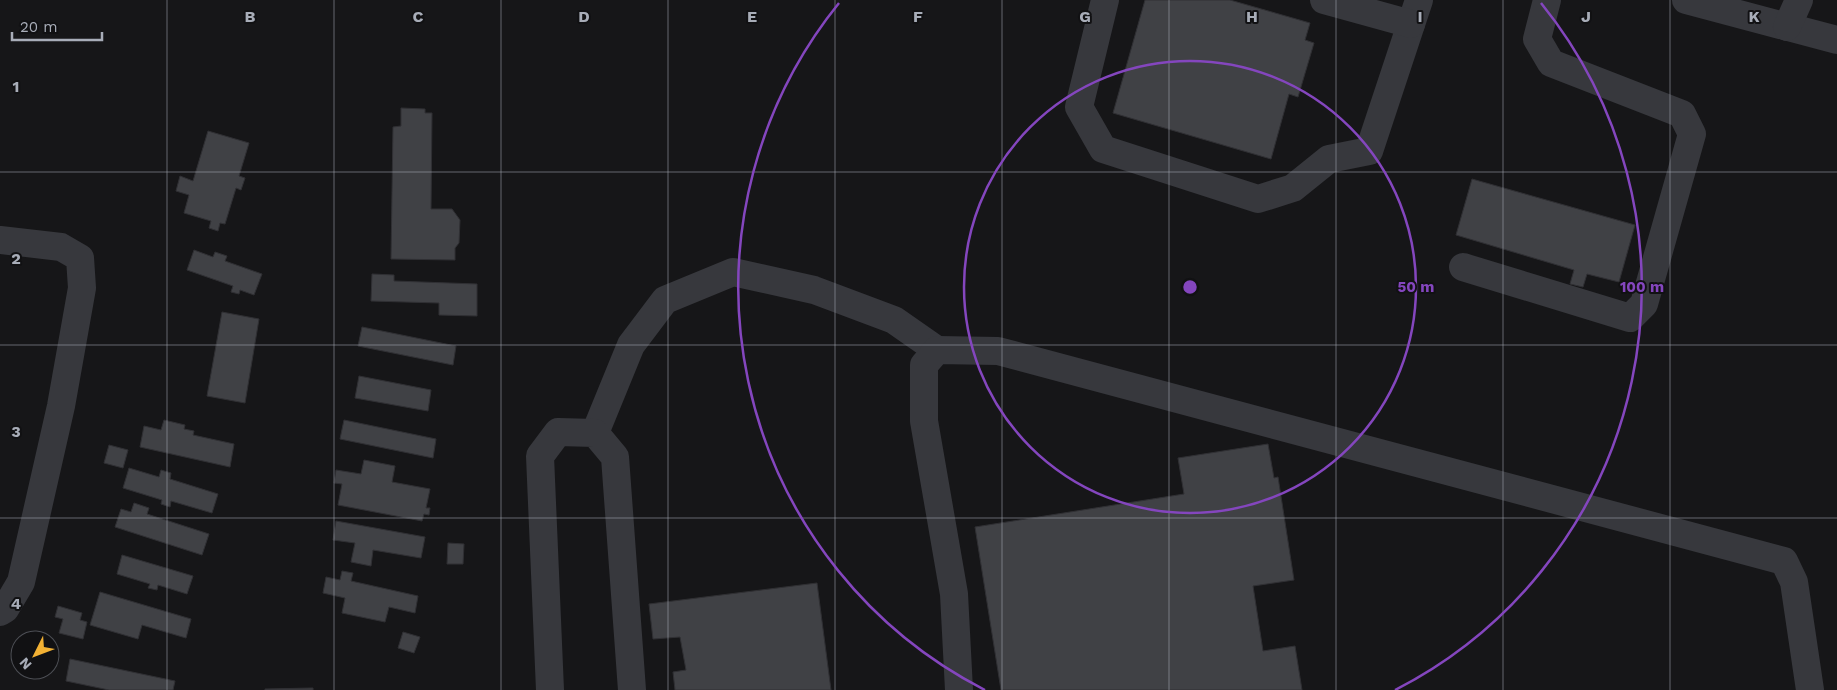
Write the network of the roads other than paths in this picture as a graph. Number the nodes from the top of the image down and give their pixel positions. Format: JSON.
{"nodes":[{"id":1,"x":1105,"y":0,"type":"edge"},
{"id":2,"x":1324,"y":0,"type":"edge"},
{"id":3,"x":1547,"y":0,"type":"edge"},
{"id":4,"x":1686,"y":0,"type":"edge"},
{"id":5,"x":1800,"y":0,"type":"edge"},
{"id":6,"x":1415,"y":12,"type":"edge"},
{"id":7,"x":1787,"y":26,"type":"junction"},
{"id":8,"x":1837,"y":40,"type":"edge"},
{"id":9,"x":0,"y":240,"type":"edge"},
{"id":10,"x":1464,"y":267,"type":"dead end"},
{"id":11,"x":937,"y":350,"type":"junction"},
{"id":12,"x":595,"y":433,"type":"junction"},
{"id":13,"x":0,"y":612,"type":"edge"},
{"id":14,"x":550,"y":690,"type":"edge"},
{"id":15,"x":632,"y":690,"type":"edge"},
{"id":16,"x":959,"y":690,"type":"edge"},
{"id":17,"x":1810,"y":690,"type":"edge"}],
"edges":[{"from":1,"to":6,"type":"lane"},
{"from":2,"to":6,"type":"lane"},
{"from":3,"to":10,"type":"lane"},
{"from":4,"to":7,"type":"lane"},
{"from":5,"to":7,"type":"lane"},
{"from":7,"to":8,"type":"lane"},
{"from":9,"to":13,"type":"lane"},
{"from":11,"to":12,"type":"lane"},
{"from":11,"to":16,"type":"lane"},
{"from":11,"to":17,"type":"lane"},
{"from":12,"to":14,"type":"lane"},
{"from":12,"to":15,"type":"lane"}]}
